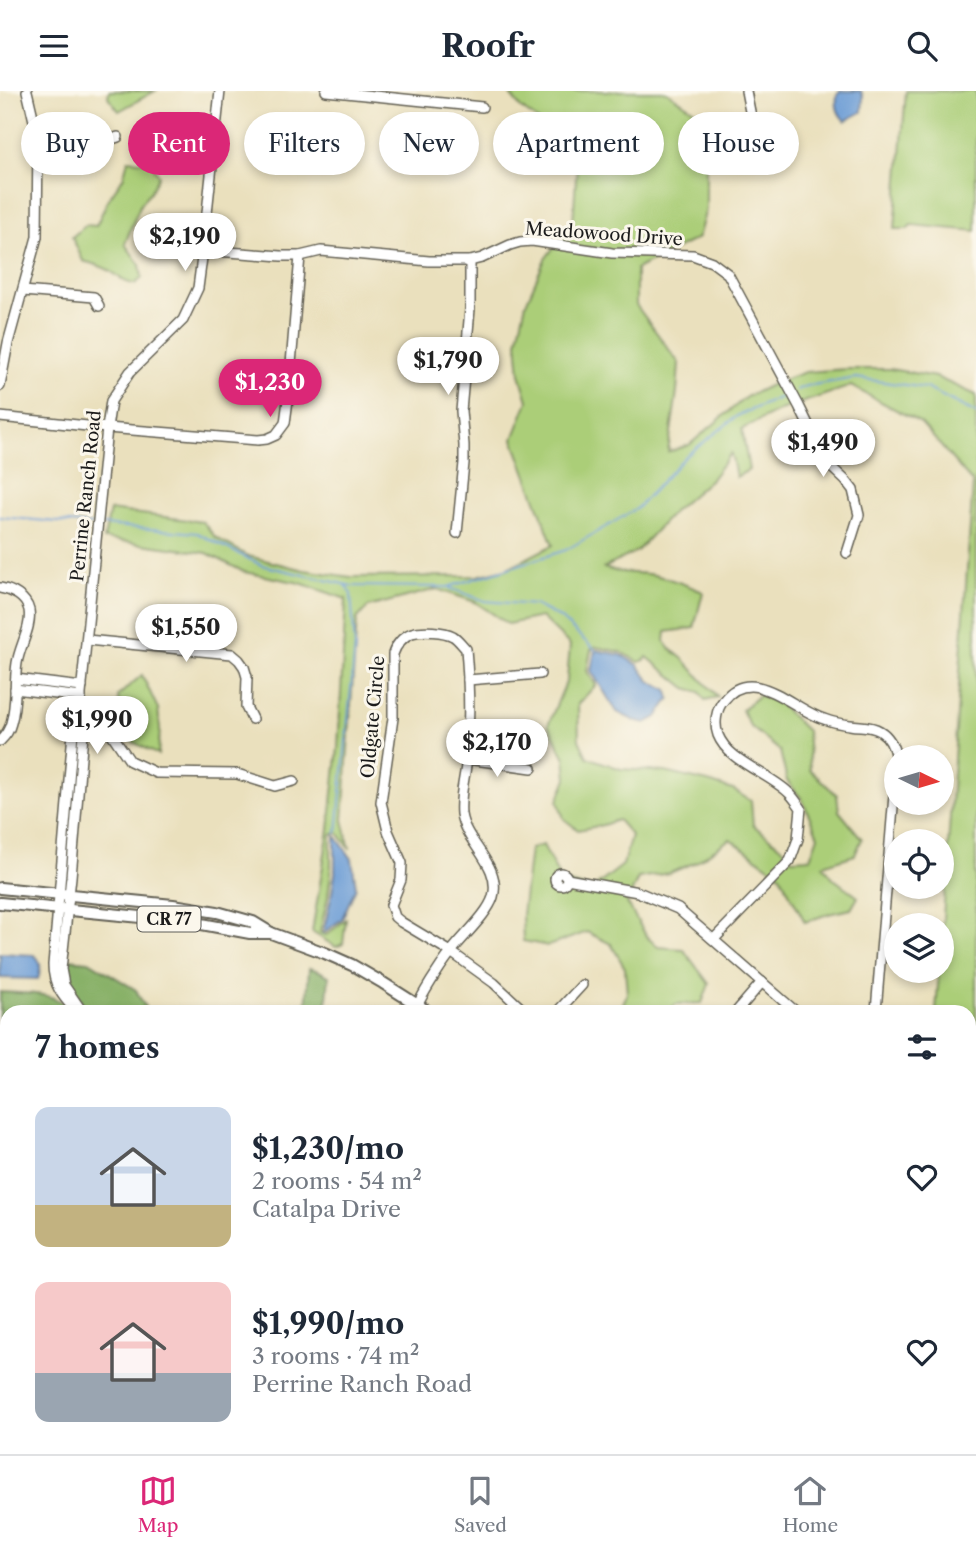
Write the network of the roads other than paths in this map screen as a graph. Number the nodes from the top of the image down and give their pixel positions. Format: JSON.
{"nodes":[{"id":1,"x":27,"y":91,"type":"edge"},
{"id":2,"x":219,"y":91,"type":"edge"},
{"id":3,"x":326,"y":91,"type":"edge"},
{"id":4,"x":746,"y":91,"type":"edge"},
{"id":5,"x":482,"y":107,"type":"dead end"},
{"id":6,"x":32,"y":112,"type":"edge"},
{"id":7,"x":750,"y":112,"type":"edge"},
{"id":8,"x":118,"y":137,"type":"dead end"},
{"id":9,"x":114,"y":138,"type":"edge"},
{"id":10,"x":38,"y":175,"type":"edge"},
{"id":11,"x":203,"y":250,"type":"junction"},
{"id":12,"x":300,"y":256,"type":"junction"},
{"id":13,"x":470,"y":261,"type":"junction"},
{"id":14,"x":23,"y":291,"type":"junction"},
{"id":15,"x":99,"y":306,"type":"dead end"},
{"id":16,"x":0,"y":386,"type":"edge"},
{"id":17,"x":0,"y":417,"type":"edge"},
{"id":18,"x":107,"y":428,"type":"junction"},
{"id":19,"x":457,"y":533,"type":"dead end"},
{"id":20,"x":847,"y":552,"type":"dead end"},
{"id":21,"x":0,"y":588,"type":"edge"},
{"id":22,"x":87,"y":640,"type":"junction"},
{"id":23,"x":540,"y":674,"type":"dead end"},
{"id":24,"x":468,"y":680,"type":"junction"},
{"id":25,"x":15,"y":684,"type":"junction"},
{"id":26,"x":82,"y":692,"type":"junction"},
{"id":27,"x":252,"y":719,"type":"dead end"},
{"id":28,"x":78,"y":725,"type":"junction"},
{"id":29,"x":0,"y":741,"type":"edge"},
{"id":30,"x":892,"y":745,"type":"edge"},
{"id":31,"x":467,"y":759,"type":"junction"},
{"id":32,"x":532,"y":768,"type":"dead end"},
{"id":33,"x":294,"y":781,"type":"dead end"},
{"id":34,"x":892,"y":815,"type":"edge"},
{"id":35,"x":567,"y":879,"type":"dead end"},
{"id":36,"x":0,"y":888,"type":"edge"},
{"id":37,"x":63,"y":902,"type":"junction"},
{"id":38,"x":0,"y":903,"type":"edge"},
{"id":39,"x":271,"y":933,"type":"junction"},
{"id":40,"x":714,"y":940,"type":"junction"},
{"id":41,"x":451,"y":953,"type":"junction"},
{"id":42,"x":762,"y":982,"type":"junction"},
{"id":43,"x":582,"y":985,"type":"dead end"},
{"id":44,"x":71,"y":1005,"type":"edge"},
{"id":45,"x":78,"y":1005,"type":"edge"},
{"id":46,"x":411,"y":1005,"type":"edge"},
{"id":47,"x":420,"y":1005,"type":"edge"},
{"id":48,"x":518,"y":1005,"type":"edge"},
{"id":49,"x":564,"y":1005,"type":"edge"},
{"id":50,"x":742,"y":1005,"type":"edge"},
{"id":51,"x":788,"y":1005,"type":"edge"},
{"id":52,"x":876,"y":1005,"type":"edge"}],
"edges":[{"from":1,"to":6,"type":"street"},
{"from":2,"to":11,"type":"street","name":"Perrine Ranch Road"},
{"from":3,"to":5,"type":"street"},
{"from":4,"to":7,"type":"street"},
{"from":8,"to":9,"type":"street"},
{"from":10,"to":14,"type":"street"},
{"from":11,"to":12,"type":"street","name":"Meadowood Drive"},
{"from":11,"to":18,"type":"street","name":"Perrine Ranch Road"},
{"from":12,"to":13,"type":"street","name":"Meadowood Drive"},
{"from":12,"to":18,"type":"street"},
{"from":13,"to":19,"type":"street"},
{"from":13,"to":20,"type":"street","name":"Meadowood Drive"},
{"from":14,"to":15,"type":"street"},
{"from":14,"to":16,"type":"street"},
{"from":17,"to":18,"type":"street"},
{"from":18,"to":22,"type":"street","name":"Perrine Ranch Road"},
{"from":21,"to":25,"type":"street"},
{"from":22,"to":26,"type":"street","name":"Perrine Ranch Road"},
{"from":22,"to":27,"type":"street"},
{"from":23,"to":24,"type":"street"},
{"from":24,"to":31,"type":"street","name":"Oldgate Circle"},
{"from":24,"to":41,"type":"street","name":"Oldgate Circle"},
{"from":25,"to":26,"type":"street"},
{"from":25,"to":29,"type":"street"},
{"from":26,"to":28,"type":"street","name":"Perrine Ranch Road"},
{"from":28,"to":33,"type":"street"},
{"from":28,"to":37,"type":"street","name":"Perrine Ranch Road"},
{"from":30,"to":40,"type":"street"},
{"from":31,"to":32,"type":"street"},
{"from":31,"to":41,"type":"street","name":"Oldgate Circle"},
{"from":34,"to":52,"type":"street"},
{"from":35,"to":40,"type":"street"},
{"from":36,"to":37,"type":"main road","number":"CR 77"},
{"from":37,"to":38,"type":"main road","number":"CR 77"},
{"from":37,"to":39,"type":"main road","number":"CR 77"},
{"from":37,"to":39,"type":"main road","number":"CR 77"},
{"from":37,"to":44,"type":"street","name":"Perrine Ranch Road"},
{"from":37,"to":45,"type":"street","name":"Perrine Ranch Road"},
{"from":39,"to":46,"type":"main road","number":"CR 77"},
{"from":40,"to":42,"type":"street"},
{"from":41,"to":47,"type":"street","name":"Oldgate Circle"},
{"from":41,"to":48,"type":"street"},
{"from":42,"to":50,"type":"street"},
{"from":42,"to":51,"type":"street"},
{"from":43,"to":49,"type":"street"}]}
